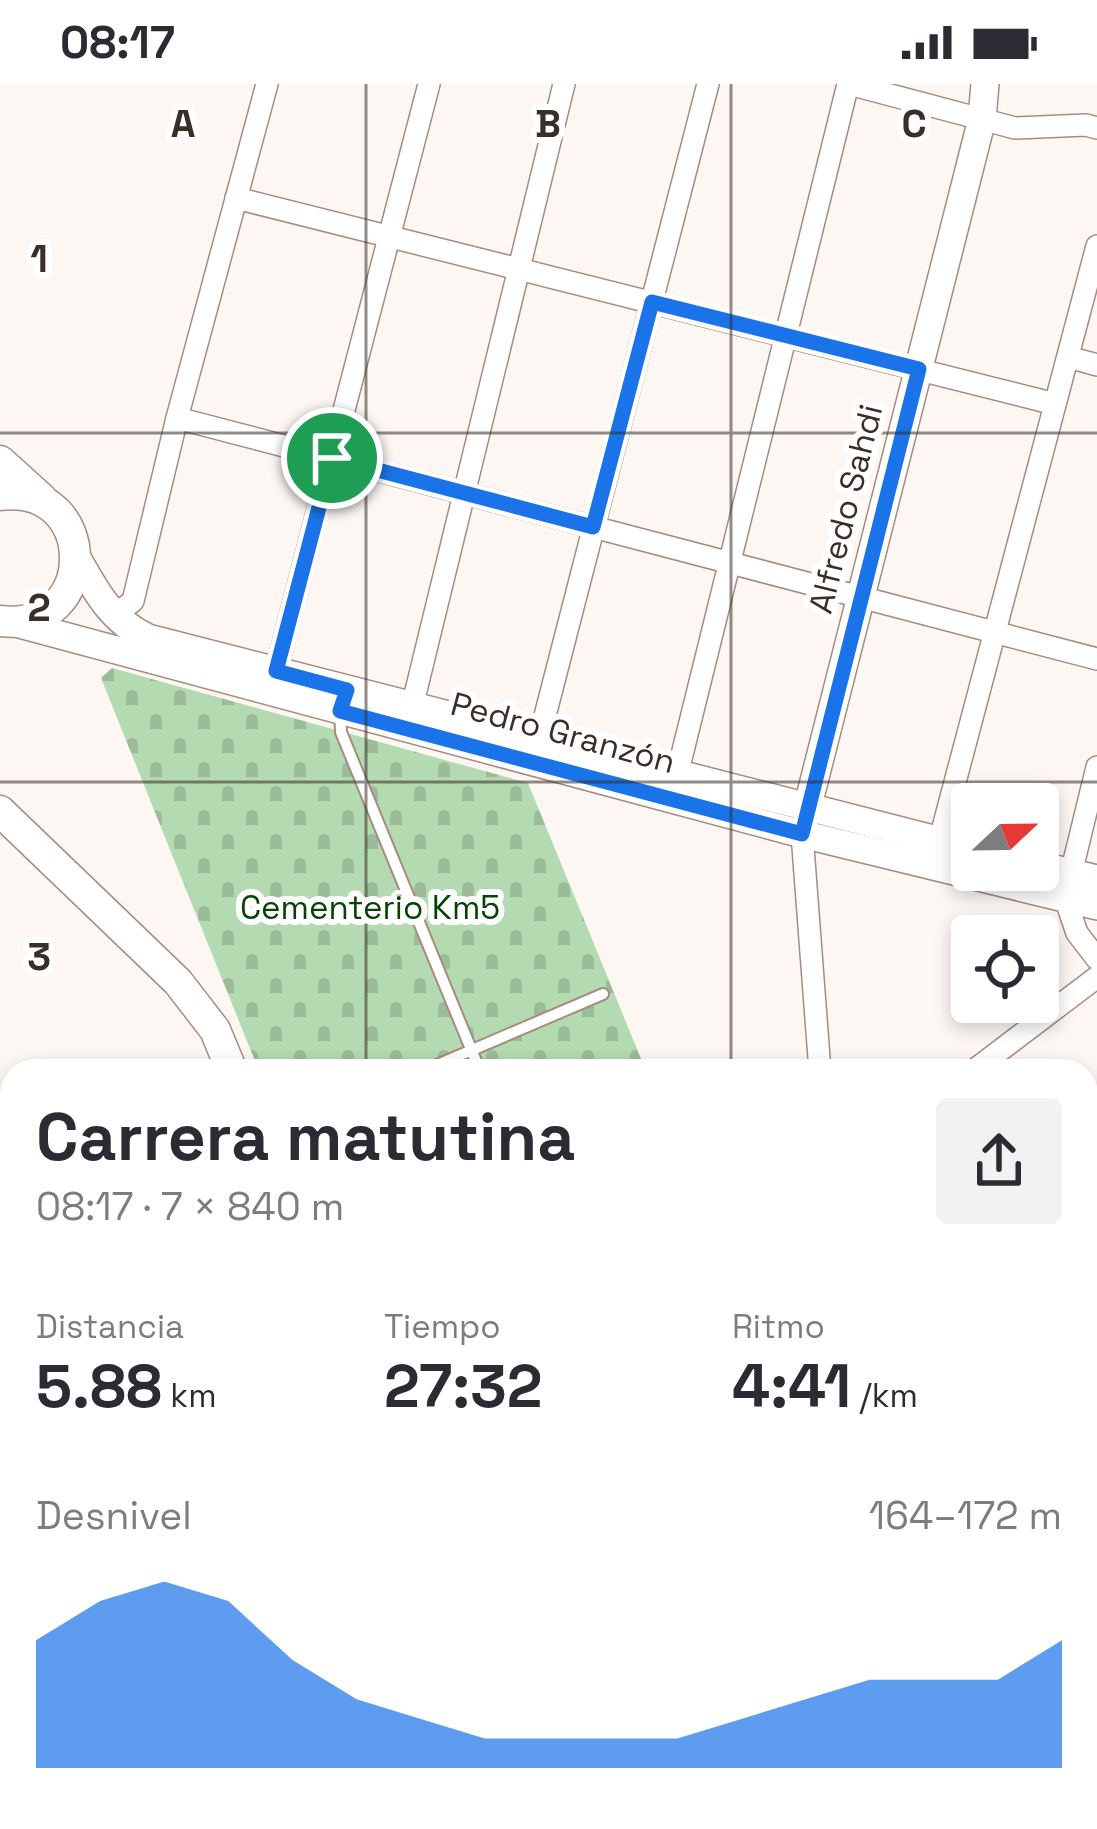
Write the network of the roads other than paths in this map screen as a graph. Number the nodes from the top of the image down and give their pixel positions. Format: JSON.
{"nodes":[{"id":1,"x":267,"y":84,"type":"edge"},
{"id":2,"x":429,"y":84,"type":"edge"},
{"id":3,"x":564,"y":84,"type":"edge"},
{"id":4,"x":708,"y":84,"type":"edge"},
{"id":5,"x":849,"y":84,"type":"edge"},
{"id":6,"x":985,"y":85,"type":"edge"},
{"id":7,"x":982,"y":119,"type":"junction"},
{"id":8,"x":1097,"y":128,"type":"edge"},
{"id":9,"x":236,"y":198,"type":"junction"},
{"id":10,"x":389,"y":237,"type":"junction"},
{"id":11,"x":1097,"y":246,"type":"edge"},
{"id":12,"x":519,"y":269,"type":"junction"},
{"id":13,"x":652,"y":302,"type":"junction"},
{"id":14,"x":785,"y":336,"type":"junction"},
{"id":15,"x":1068,"y":357,"type":"junction"},
{"id":16,"x":1097,"y":365,"type":"edge"},
{"id":17,"x":919,"y":369,"type":"junction"},
{"id":18,"x":1055,"y":404,"type":"junction"},
{"id":19,"x":176,"y":418,"type":"junction"},
{"id":20,"x":332,"y":458,"type":"junction"},
{"id":21,"x":0,"y":461,"type":"edge"},
{"id":22,"x":464,"y":493,"type":"junction"},
{"id":23,"x":0,"y":495,"type":"edge"},
{"id":24,"x":50,"y":506,"type":"junction"},
{"id":25,"x":593,"y":527,"type":"junction"},
{"id":26,"x":76,"y":556,"type":"junction"},
{"id":27,"x":729,"y":563,"type":"junction"},
{"id":28,"x":861,"y":597,"type":"junction"},
{"id":29,"x":115,"y":616,"type":"junction"},
{"id":30,"x":3,"y":622,"type":"edge"},
{"id":31,"x":994,"y":632,"type":"junction"},
{"id":32,"x":1097,"y":659,"type":"edge"},
{"id":33,"x":276,"y":671,"type":"junction"},
{"id":34,"x":343,"y":700,"type":"junction"},
{"id":35,"x":412,"y":706,"type":"junction"},
{"id":36,"x":539,"y":739,"type":"junction"},
{"id":37,"x":1097,"y":767,"type":"edge"},
{"id":38,"x":625,"y":774,"type":"junction"},
{"id":39,"x":677,"y":775,"type":"junction"},
{"id":40,"x":0,"y":811,"type":"edge"},
{"id":41,"x":804,"y":821,"type":"junction"},
{"id":42,"x":951,"y":852,"type":"edge"},
{"id":43,"x":937,"y":854,"type":"junction"},
{"id":44,"x":1077,"y":884,"type":"edge"},
{"id":45,"x":1097,"y":906,"type":"edge"},
{"id":46,"x":1097,"y":959,"type":"edge"},
{"id":47,"x":1097,"y":977,"type":"edge"},
{"id":48,"x":603,"y":994,"type":"dead end"},
{"id":49,"x":472,"y":1051,"type":"junction"},
{"id":50,"x":227,"y":1059,"type":"edge"},
{"id":51,"x":452,"y":1059,"type":"edge"},
{"id":52,"x":475,"y":1059,"type":"edge"},
{"id":53,"x":819,"y":1059,"type":"edge"},
{"id":54,"x":990,"y":1059,"type":"edge"}],
"edges":[{"from":1,"to":9,"type":"street"},
{"from":2,"to":10,"type":"street"},
{"from":3,"to":12,"type":"street"},
{"from":4,"to":13,"type":"street"},
{"from":5,"to":7,"type":"street"},
{"from":5,"to":14,"type":"street"},
{"from":6,"to":7,"type":"main road","name":"Alfredo Sahdi"},
{"from":7,"to":8,"type":"street"},
{"from":7,"to":17,"type":"main road","name":"Alfredo Sahdi"},
{"from":9,"to":10,"type":"street"},
{"from":9,"to":19,"type":"street"},
{"from":10,"to":12,"type":"street"},
{"from":10,"to":20,"type":"street"},
{"from":11,"to":15,"type":"street"},
{"from":12,"to":13,"type":"street"},
{"from":12,"to":22,"type":"street"},
{"from":13,"to":14,"type":"street"},
{"from":13,"to":25,"type":"street"},
{"from":14,"to":17,"type":"street"},
{"from":14,"to":27,"type":"street"},
{"from":15,"to":16,"type":"street"},
{"from":15,"to":18,"type":"street"},
{"from":17,"to":18,"type":"street"},
{"from":17,"to":28,"type":"main road","name":"Alfredo Sahdi"},
{"from":18,"to":31,"type":"street"},
{"from":19,"to":20,"type":"street"},
{"from":19,"to":29,"type":"street"},
{"from":20,"to":22,"type":"street"},
{"from":20,"to":33,"type":"street"},
{"from":21,"to":24,"type":"main road"},
{"from":22,"to":25,"type":"street"},
{"from":22,"to":35,"type":"street"},
{"from":23,"to":24,"type":"main road"},
{"from":24,"to":26,"type":"main road"},
{"from":25,"to":27,"type":"street"},
{"from":25,"to":36,"type":"street"},
{"from":26,"to":29,"type":"main road","name":"Pedro Granzón"},
{"from":26,"to":30,"type":"main road"},
{"from":27,"to":28,"type":"street"},
{"from":27,"to":39,"type":"street"},
{"from":28,"to":31,"type":"street"},
{"from":28,"to":41,"type":"main road","name":"Alfredo Sahdi"},
{"from":29,"to":33,"type":"main road","name":"Pedro Granzón"},
{"from":30,"to":34,"type":"main road","name":"Pedro Granzón"},
{"from":31,"to":32,"type":"street"},
{"from":31,"to":43,"type":"street"},
{"from":33,"to":34,"type":"main road","name":"Pedro Granzón"},
{"from":34,"to":35,"type":"main road","name":"Pedro Granzón"},
{"from":34,"to":38,"type":"main road","name":"Pedro Granzón"},
{"from":34,"to":49,"type":"lane"},
{"from":35,"to":36,"type":"main road","name":"Pedro Granzón"},
{"from":36,"to":38,"type":"main road","name":"Pedro Granzón"},
{"from":37,"to":44,"type":"street"},
{"from":38,"to":39,"type":"main road","name":"Pedro Granzón"},
{"from":38,"to":41,"type":"main road","name":"Pedro Granzón"},
{"from":39,"to":41,"type":"main road","name":"Pedro Granzón"},
{"from":40,"to":50,"type":"main road"},
{"from":41,"to":43,"type":"main road","name":"Pedro Granzón"},
{"from":41,"to":53,"type":"street"},
{"from":42,"to":43,"type":"main road","name":"Pedro Granzón"},
{"from":43,"to":44,"type":"main road","name":"Pedro Granzón"},
{"from":44,"to":45,"type":"main road","name":"Pedro Granzón"},
{"from":44,"to":46,"type":"street"},
{"from":47,"to":54,"type":"street"},
{"from":48,"to":49,"type":"lane"},
{"from":49,"to":51,"type":"lane"},
{"from":49,"to":52,"type":"lane"}]}
